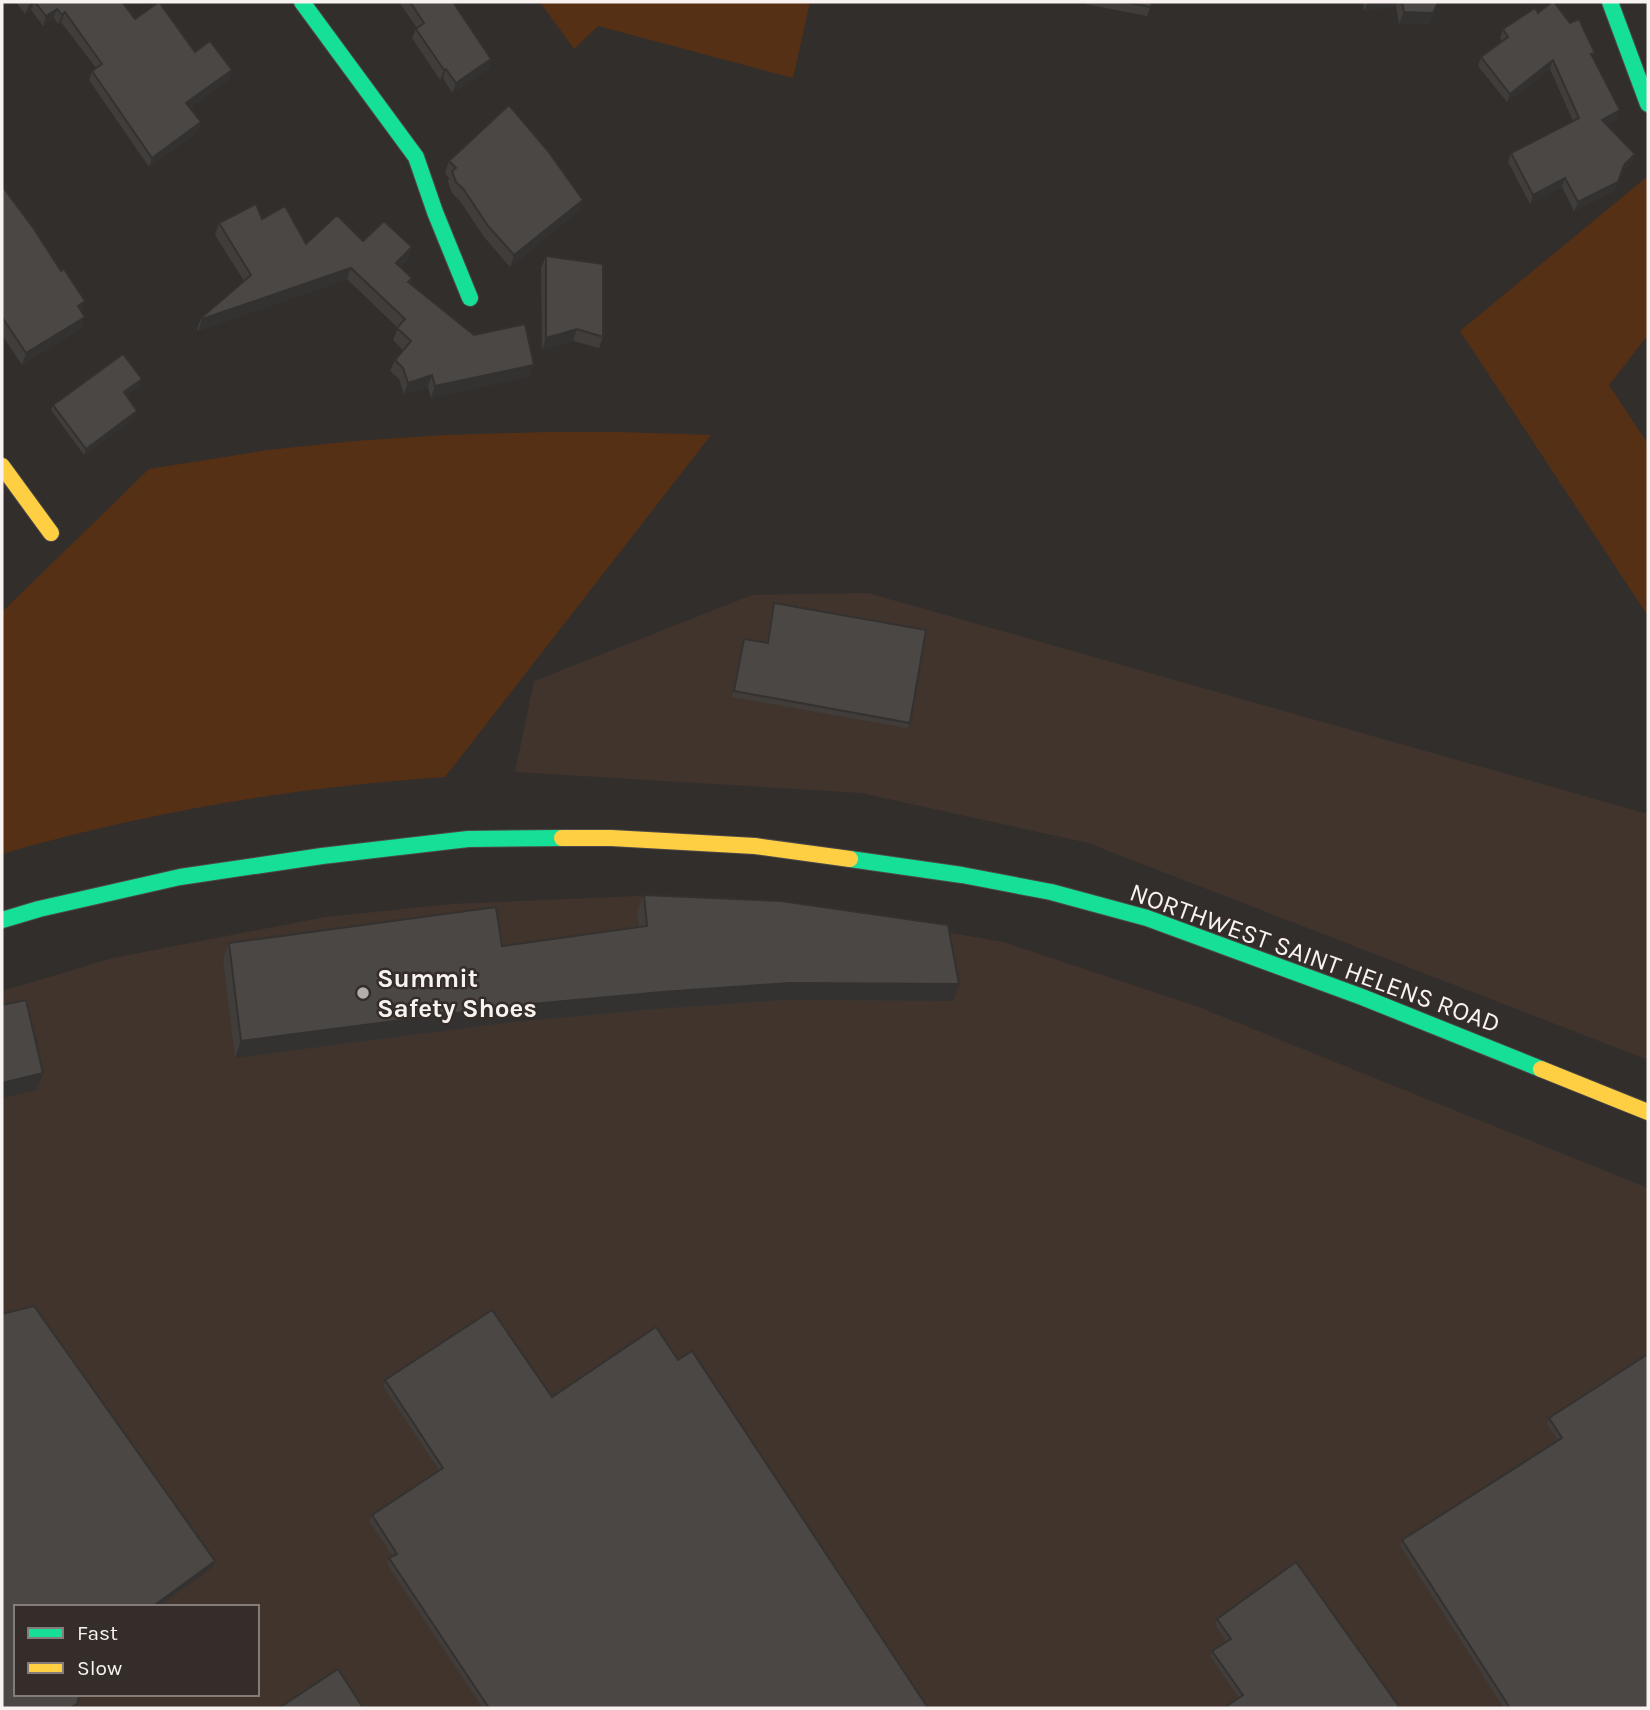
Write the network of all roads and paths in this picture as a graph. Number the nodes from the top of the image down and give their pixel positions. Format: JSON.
{"nodes":[{"id":1,"x":302,"y":2,"type":"edge"},
{"id":2,"x":1609,"y":2,"type":"edge"},
{"id":3,"x":1648,"y":104,"type":"edge"},
{"id":4,"x":470,"y":298,"type":"dead end"},
{"id":5,"x":2,"y":466,"type":"edge"},
{"id":6,"x":51,"y":533,"type":"dead end"},
{"id":7,"x":2,"y":920,"type":"edge"},
{"id":8,"x":1648,"y":1112,"type":"edge"}],
"edges":[{"from":1,"to":4,"type":"main road"},
{"from":2,"to":3,"type":"main road"},
{"from":5,"to":6,"type":"main road"},
{"from":7,"to":8,"type":"main road","name":"NORTHWEST SAINT HELENS ROAD"}]}
